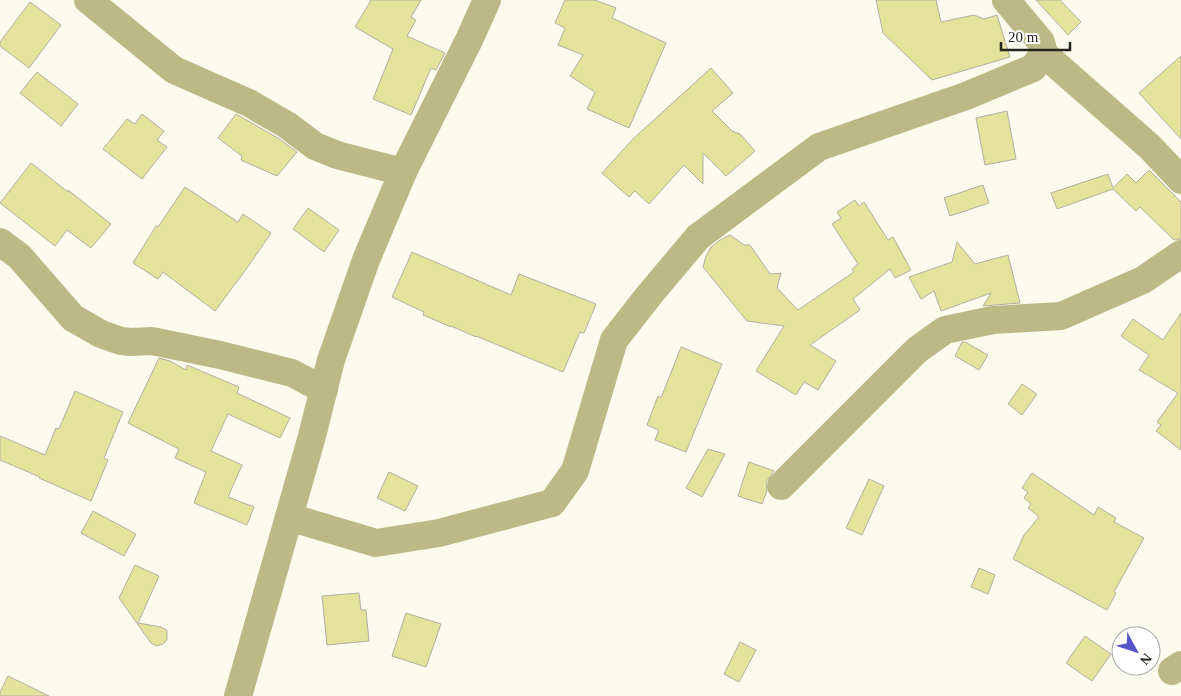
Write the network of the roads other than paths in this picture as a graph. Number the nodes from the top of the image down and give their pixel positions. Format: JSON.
{"nodes":[{"id":1,"x":88,"y":0,"type":"edge"},
{"id":2,"x":487,"y":0,"type":"edge"},
{"id":3,"x":1006,"y":0,"type":"edge"},
{"id":4,"x":1044,"y":54,"type":"junction"},
{"id":5,"x":403,"y":172,"type":"junction"},
{"id":6,"x":1181,"y":180,"type":"edge"},
{"id":7,"x":0,"y":242,"type":"edge"},
{"id":8,"x":1181,"y":254,"type":"edge"},
{"id":9,"x":331,"y":360,"type":"junction"},
{"id":10,"x":292,"y":372,"type":"junction"},
{"id":11,"x":324,"y":390,"type":"junction"},
{"id":12,"x":781,"y":486,"type":"dead end"},
{"id":13,"x":289,"y":517,"type":"junction"},
{"id":14,"x":238,"y":696,"type":"edge"}],
"edges":[{"from":1,"to":5,"type":"street"},
{"from":2,"to":5,"type":"street"},
{"from":3,"to":4,"type":"street"},
{"from":4,"to":6,"type":"street"},
{"from":4,"to":13,"type":"street"},
{"from":5,"to":9,"type":"street"},
{"from":7,"to":10,"type":"street"},
{"from":8,"to":12,"type":"street"},
{"from":9,"to":10,"type":"street"},
{"from":9,"to":11,"type":"street"},
{"from":10,"to":11,"type":"street"},
{"from":11,"to":13,"type":"street"},
{"from":13,"to":14,"type":"street"}]}
